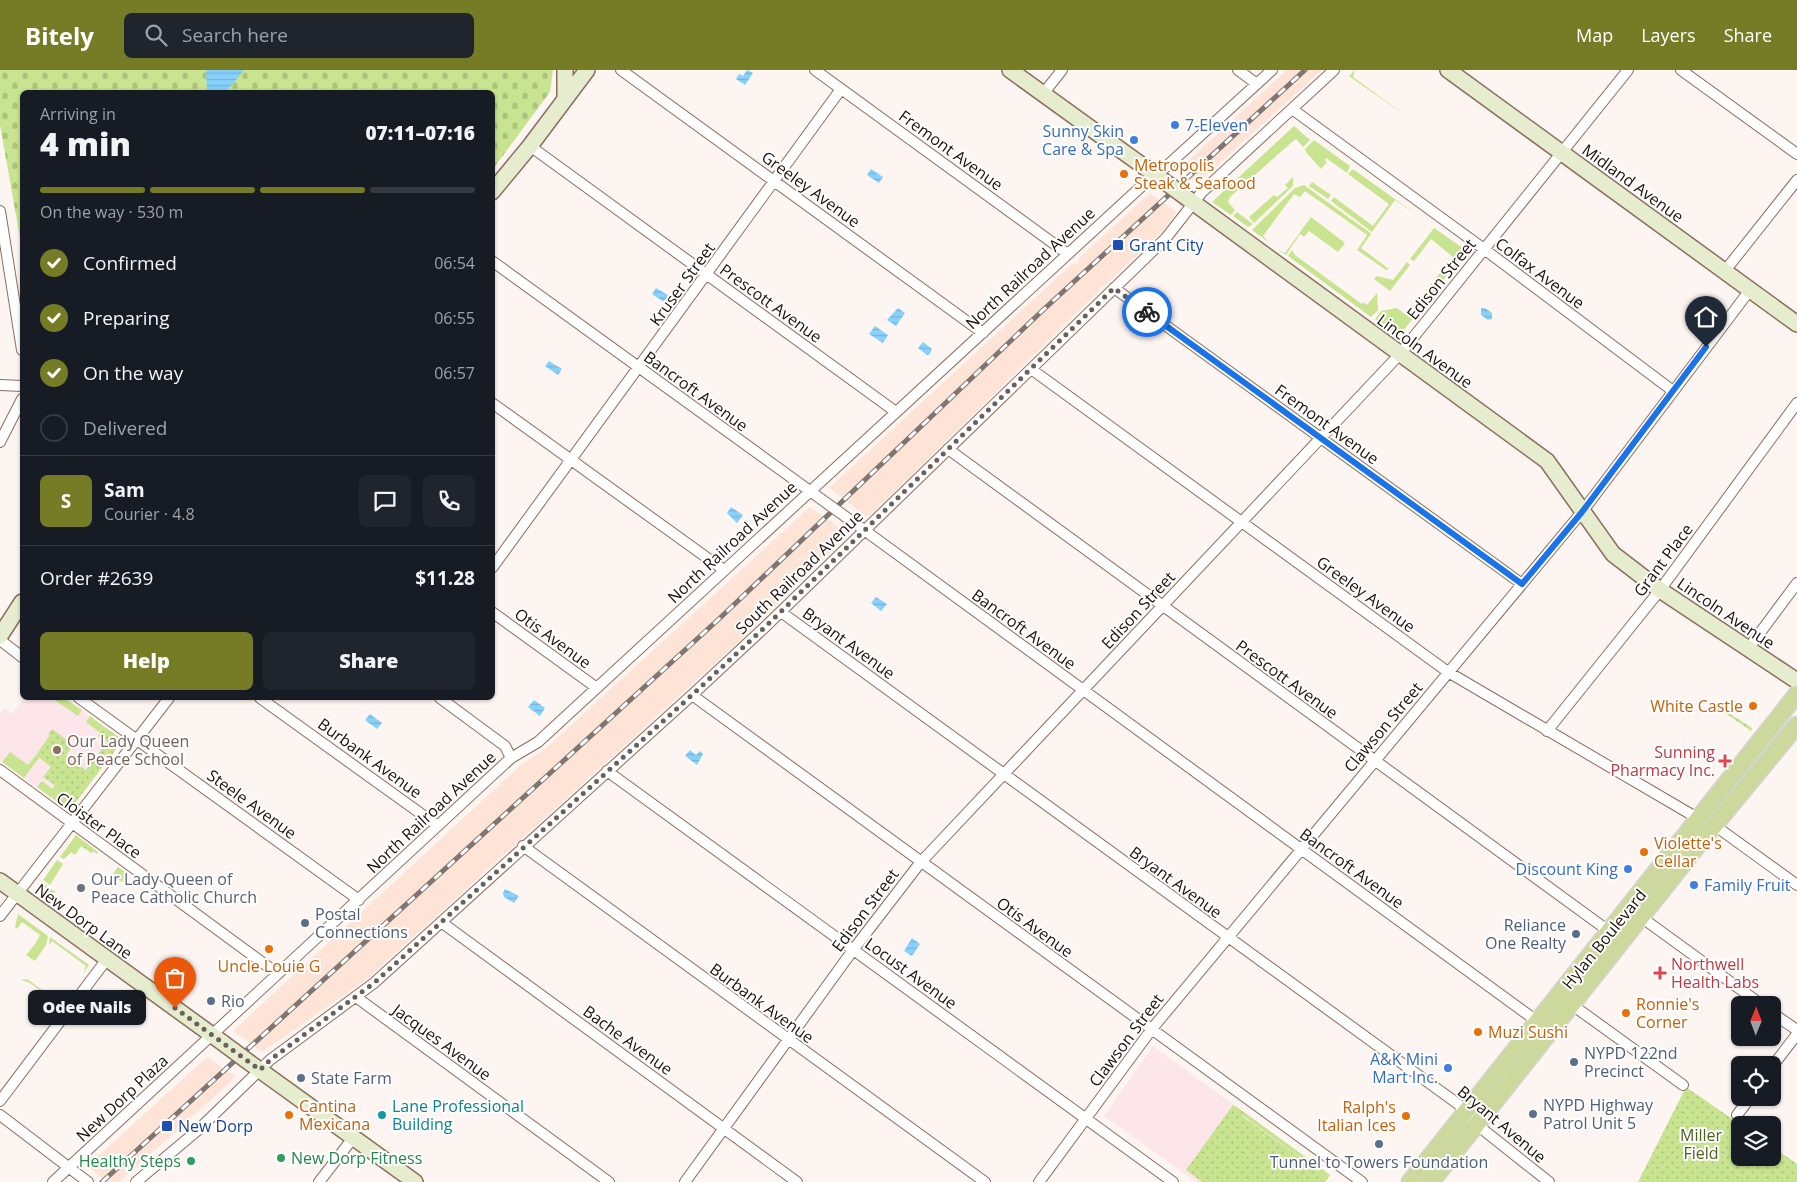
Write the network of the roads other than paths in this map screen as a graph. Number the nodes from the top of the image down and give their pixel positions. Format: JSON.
{"nodes":[{"id":1,"x":565,"y":70,"type":"edge"},
{"id":2,"x":587,"y":70,"type":"edge"},
{"id":3,"x":621,"y":70,"type":"edge"},
{"id":4,"x":815,"y":70,"type":"edge"},
{"id":5,"x":1010,"y":70,"type":"edge"},
{"id":6,"x":1062,"y":70,"type":"edge"},
{"id":7,"x":1238,"y":70,"type":"edge"},
{"id":8,"x":1272,"y":70,"type":"edge"},
{"id":9,"x":1334,"y":70,"type":"edge"},
{"id":10,"x":1448,"y":70,"type":"edge"},
{"id":11,"x":1628,"y":70,"type":"edge"},
{"id":12,"x":1681,"y":70,"type":"edge"},
{"id":13,"x":1257,"y":84,"type":"junction"},
{"id":14,"x":841,"y":89,"type":"junction"},
{"id":15,"x":1043,"y":94,"type":"junction"},
{"id":16,"x":565,"y":98,"type":"junction"},
{"id":17,"x":1292,"y":109,"type":"junction"},
{"id":18,"x":530,"y":146,"type":"junction"},
{"id":19,"x":1562,"y":153,"type":"junction"},
{"id":20,"x":1797,"y":154,"type":"edge"},
{"id":21,"x":1158,"y":177,"type":"junction"},
{"id":22,"x":1797,"y":180,"type":"edge"},
{"id":23,"x":774,"y":182,"type":"junction"},
{"id":24,"x":495,"y":188,"type":"edge"},
{"id":25,"x":1190,"y":200,"type":"junction"},
{"id":26,"x":0,"y":211,"type":"edge"},
{"id":27,"x":1484,"y":249,"type":"junction"},
{"id":28,"x":4,"y":254,"type":"edge"},
{"id":29,"x":1068,"y":254,"type":"junction"},
{"id":30,"x":495,"y":263,"type":"edge"},
{"id":31,"x":1724,"y":272,"type":"junction"},
{"id":32,"x":707,"y":275,"type":"junction"},
{"id":33,"x":1114,"y":288,"type":"junction"},
{"id":34,"x":1750,"y":290,"type":"junction"},
{"id":35,"x":1797,"y":324,"type":"edge"},
{"id":36,"x":983,"y":333,"type":"junction"},
{"id":37,"x":20,"y":339,"type":"edge"},
{"id":38,"x":1400,"y":354,"type":"junction"},
{"id":39,"x":639,"y":369,"type":"junction"},
{"id":40,"x":1031,"y":369,"type":"junction"},
{"id":41,"x":0,"y":385,"type":"edge"},
{"id":42,"x":20,"y":386,"type":"edge"},
{"id":43,"x":1673,"y":392,"type":"junction"},
{"id":44,"x":20,"y":403,"type":"edge"},
{"id":45,"x":1797,"y":403,"type":"edge"},
{"id":46,"x":495,"y":405,"type":"edge"},
{"id":47,"x":896,"y":412,"type":"junction"},
{"id":48,"x":1320,"y":438,"type":"junction"},
{"id":49,"x":0,"y":442,"type":"edge"},
{"id":50,"x":948,"y":450,"type":"junction"},
{"id":51,"x":571,"y":461,"type":"junction"},
{"id":52,"x":810,"y":492,"type":"junction"},
{"id":53,"x":1582,"y":512,"type":"junction"},
{"id":54,"x":1241,"y":522,"type":"junction"},
{"id":55,"x":861,"y":528,"type":"junction"},
{"id":56,"x":495,"y":564,"type":"edge"},
{"id":57,"x":724,"y":570,"type":"junction"},
{"id":58,"x":1797,"y":583,"type":"edge"},
{"id":59,"x":1522,"y":584,"type":"junction"},
{"id":60,"x":1660,"y":590,"type":"junction"},
{"id":61,"x":20,"y":605,"type":"edge"},
{"id":62,"x":1162,"y":606,"type":"junction"},
{"id":63,"x":781,"y":612,"type":"junction"},
{"id":64,"x":495,"y":614,"type":"edge"},
{"id":65,"x":0,"y":636,"type":"edge"},
{"id":66,"x":0,"y":640,"type":"edge"},
{"id":67,"x":1748,"y":649,"type":"junction"},
{"id":68,"x":20,"y":655,"type":"edge"},
{"id":69,"x":1448,"y":672,"type":"junction"},
{"id":70,"x":1797,"y":681,"type":"edge"},
{"id":71,"x":596,"y":688,"type":"junction"},
{"id":72,"x":1083,"y":691,"type":"junction"},
{"id":73,"x":1797,"y":694,"type":"edge"},
{"id":74,"x":692,"y":695,"type":"junction"},
{"id":75,"x":82,"y":700,"type":"edge"},
{"id":76,"x":166,"y":700,"type":"edge"},
{"id":77,"x":263,"y":700,"type":"edge"},
{"id":78,"x":443,"y":700,"type":"edge"},
{"id":79,"x":1797,"y":725,"type":"edge"},
{"id":80,"x":1547,"y":731,"type":"junction"},
{"id":81,"x":137,"y":739,"type":"junction"},
{"id":82,"x":511,"y":758,"type":"junction"},
{"id":83,"x":1374,"y":760,"type":"junction"},
{"id":84,"x":0,"y":770,"type":"edge"},
{"id":85,"x":607,"y":771,"type":"junction"},
{"id":86,"x":1004,"y":775,"type":"junction"},
{"id":87,"x":1707,"y":822,"type":"junction"},
{"id":88,"x":72,"y":823,"type":"junction"},
{"id":89,"x":438,"y":826,"type":"junction"},
{"id":90,"x":524,"y":846,"type":"junction"},
{"id":91,"x":1300,"y":849,"type":"junction"},
{"id":92,"x":920,"y":862,"type":"junction"},
{"id":93,"x":0,"y":881,"type":"edge"},
{"id":94,"x":1797,"y":885,"type":"edge"},
{"id":95,"x":18,"y":894,"type":"junction"},
{"id":96,"x":359,"y":900,"type":"junction"},
{"id":97,"x":0,"y":916,"type":"edge"},
{"id":98,"x":1641,"y":917,"type":"junction"},
{"id":99,"x":441,"y":922,"type":"junction"},
{"id":100,"x":1610,"y":932,"type":"junction"},
{"id":101,"x":1227,"y":937,"type":"junction"},
{"id":102,"x":853,"y":950,"type":"junction"},
{"id":103,"x":107,"y":959,"type":"junction"},
{"id":104,"x":278,"y":974,"type":"junction"},
{"id":105,"x":1750,"y":996,"type":"edge"},
{"id":106,"x":356,"y":997,"type":"junction"},
{"id":107,"x":1571,"y":1004,"type":"junction"},
{"id":108,"x":1781,"y":1020,"type":"edge"},
{"id":109,"x":1538,"y":1022,"type":"junction"},
{"id":110,"x":1150,"y":1030,"type":"junction"},
{"id":111,"x":1797,"y":1032,"type":"edge"},
{"id":112,"x":218,"y":1039,"type":"junction"},
{"id":113,"x":788,"y":1040,"type":"junction"},
{"id":114,"x":1780,"y":1056,"type":"edge"},
{"id":115,"x":1514,"y":1064,"type":"junction"},
{"id":116,"x":255,"y":1067,"type":"junction"},
{"id":117,"x":1682,"y":1085,"type":"dead end"},
{"id":118,"x":0,"y":1101,"type":"edge"},
{"id":119,"x":1744,"y":1106,"type":"edge"},
{"id":120,"x":0,"y":1115,"type":"edge"},
{"id":121,"x":1737,"y":1115,"type":"dead end"},
{"id":122,"x":1472,"y":1117,"type":"junction"},
{"id":123,"x":1086,"y":1119,"type":"junction"},
{"id":124,"x":724,"y":1129,"type":"junction"},
{"id":125,"x":354,"y":1138,"type":"junction"},
{"id":126,"x":69,"y":1167,"type":"junction"},
{"id":127,"x":53,"y":1182,"type":"edge"},
{"id":128,"x":88,"y":1182,"type":"edge"},
{"id":129,"x":136,"y":1182,"type":"edge"},
{"id":130,"x":319,"y":1182,"type":"edge"},
{"id":131,"x":415,"y":1182,"type":"edge"},
{"id":132,"x":608,"y":1182,"type":"edge"},
{"id":133,"x":685,"y":1182,"type":"edge"},
{"id":134,"x":797,"y":1182,"type":"edge"},
{"id":135,"x":985,"y":1182,"type":"edge"},
{"id":136,"x":1039,"y":1182,"type":"edge"},
{"id":137,"x":1173,"y":1182,"type":"edge"},
{"id":138,"x":1362,"y":1182,"type":"edge"},
{"id":139,"x":1410,"y":1182,"type":"edge"},
{"id":140,"x":1431,"y":1182,"type":"edge"},
{"id":141,"x":1549,"y":1182,"type":"edge"}],
"edges":[{"from":1,"to":16,"type":"street"},
{"from":2,"to":16,"type":"street"},
{"from":3,"to":23,"type":"street","name":"Greeley Avenue"},
{"from":4,"to":14,"type":"street","name":"Fremont Avenue"},
{"from":5,"to":15,"type":"street","name":"Lincoln Avenue"},
{"from":6,"to":15,"type":"street"},
{"from":7,"to":13,"type":"street"},
{"from":8,"to":13,"type":"street","name":"North Railroad Avenue"},
{"from":9,"to":17,"type":"street","name":"South Railroad Avenue"},
{"from":10,"to":19,"type":"street","name":"Midland Avenue"},
{"from":11,"to":19,"type":"street","name":"Edison Street"},
{"from":12,"to":20,"type":"street"},
{"from":13,"to":21,"type":"street","name":"North Railroad Avenue"},
{"from":14,"to":23,"type":"street","name":"Kruser Street"},
{"from":14,"to":29,"type":"street","name":"Fremont Avenue"},
{"from":15,"to":21,"type":"street","name":"Lincoln Avenue"},
{"from":16,"to":18,"type":"street"},
{"from":17,"to":25,"type":"street","name":"South Railroad Avenue"},
{"from":17,"to":27,"type":"street","name":"Colfax Avenue"},
{"from":18,"to":24,"type":"street"},
{"from":18,"to":32,"type":"street","name":"Prescott Avenue"},
{"from":19,"to":27,"type":"street","name":"Edison Street"},
{"from":19,"to":31,"type":"street","name":"Midland Avenue"},
{"from":21,"to":25,"type":"street","name":"Lincoln Avenue","bridge":true},
{"from":21,"to":29,"type":"street","name":"North Railroad Avenue"},
{"from":22,"to":31,"type":"street"},
{"from":23,"to":32,"type":"street","name":"Kruser Street"},
{"from":23,"to":36,"type":"street","name":"Greeley Avenue"},
{"from":25,"to":33,"type":"street","name":"South Railroad Avenue"},
{"from":25,"to":38,"type":"street","name":"Lincoln Avenue"},
{"from":26,"to":28,"type":"street"},
{"from":27,"to":38,"type":"street","name":"Edison Street"},
{"from":27,"to":43,"type":"street","name":"Colfax Avenue"},
{"from":28,"to":37,"type":"street"},
{"from":29,"to":36,"type":"street","name":"North Railroad Avenue"},
{"from":30,"to":39,"type":"street","name":"Bancroft Avenue"},
{"from":31,"to":34,"type":"street","name":"Midland Avenue"},
{"from":32,"to":39,"type":"street","name":"Kruser Street"},
{"from":32,"to":47,"type":"street","name":"Prescott Avenue"},
{"from":33,"to":40,"type":"street","name":"South Railroad Avenue"},
{"from":33,"to":48,"type":"street","name":"Fremont Avenue"},
{"from":34,"to":35,"type":"street","name":"Midland Avenue"},
{"from":34,"to":43,"type":"street","name":"Clawson Street"},
{"from":36,"to":47,"type":"street","name":"North Railroad Avenue"},
{"from":38,"to":48,"type":"street","name":"Edison Street"},
{"from":38,"to":53,"type":"street","name":"Lincoln Avenue"},
{"from":39,"to":51,"type":"street","name":"Kruser Street"},
{"from":39,"to":52,"type":"street","name":"Bancroft Avenue"},
{"from":40,"to":50,"type":"street","name":"South Railroad Avenue"},
{"from":40,"to":54,"type":"street","name":"Greeley Avenue"},
{"from":41,"to":42,"type":"street"},
{"from":43,"to":53,"type":"street","name":"Clawson Street"},
{"from":44,"to":49,"type":"street"},
{"from":45,"to":60,"type":"street","name":"Grant Place"},
{"from":46,"to":51,"type":"street"},
{"from":47,"to":52,"type":"street","name":"North Railroad Avenue"},
{"from":48,"to":54,"type":"street","name":"Edison Street"},
{"from":48,"to":59,"type":"street","name":"Fremont Avenue"},
{"from":50,"to":55,"type":"street","name":"South Railroad Avenue"},
{"from":50,"to":62,"type":"street","name":"Prescott Avenue"},
{"from":51,"to":56,"type":"street","name":"Kruser Street"},
{"from":51,"to":57,"type":"street"},
{"from":52,"to":55,"type":"street","name":"Bancroft Avenue","bridge":true},
{"from":52,"to":57,"type":"street","name":"North Railroad Avenue"},
{"from":53,"to":59,"type":"street","name":"Clawson Street"},
{"from":53,"to":60,"type":"street","name":"Lincoln Avenue"},
{"from":54,"to":62,"type":"street","name":"Edison Street"},
{"from":54,"to":69,"type":"street","name":"Greeley Avenue"},
{"from":55,"to":63,"type":"street","name":"South Railroad Avenue"},
{"from":55,"to":72,"type":"street","name":"Bancroft Avenue"},
{"from":57,"to":71,"type":"street","name":"North Railroad Avenue"},
{"from":58,"to":67,"type":"street"},
{"from":59,"to":69,"type":"street","name":"Clawson Street"},
{"from":60,"to":67,"type":"street","name":"Lincoln Avenue"},
{"from":60,"to":80,"type":"street","name":"Grant Place"},
{"from":61,"to":65,"type":"street"},
{"from":62,"to":72,"type":"street","name":"Edison Street"},
{"from":62,"to":83,"type":"street","name":"Prescott Avenue"},
{"from":63,"to":74,"type":"street","name":"South Railroad Avenue"},
{"from":63,"to":86,"type":"street","name":"Bryant Avenue"},
{"from":64,"to":71,"type":"street","name":"Otis Avenue"},
{"from":66,"to":68,"type":"street"},
{"from":67,"to":70,"type":"street","name":"Lincoln Avenue"},
{"from":69,"to":80,"type":"street","name":"Greeley Avenue"},
{"from":69,"to":83,"type":"street","name":"Clawson Street"},
{"from":71,"to":82,"type":"street","name":"North Railroad Avenue"},
{"from":72,"to":86,"type":"street","name":"Edison Street"},
{"from":72,"to":91,"type":"street","name":"Bancroft Avenue"},
{"from":73,"to":87,"type":"main road","name":"Hylan Boulevard"},
{"from":74,"to":85,"type":"street","name":"South Railroad Avenue"},
{"from":74,"to":92,"type":"street","name":"Otis Avenue"},
{"from":75,"to":81,"type":"street","name":"Steele Avenue"},
{"from":76,"to":81,"type":"street"},
{"from":77,"to":89,"type":"street","name":"Burbank Avenue"},
{"from":78,"to":82,"type":"street"},
{"from":79,"to":87,"type":"main road","name":"Hylan Boulevard"},
{"from":80,"to":87,"type":"street","name":"Greeley Avenue"},
{"from":81,"to":88,"type":"street"},
{"from":81,"to":96,"type":"street","name":"Steele Avenue"},
{"from":82,"to":89,"type":"street","name":"North Railroad Avenue"},
{"from":83,"to":91,"type":"street","name":"Clawson Street"},
{"from":83,"to":100,"type":"street","name":"Prescott Avenue"},
{"from":84,"to":88,"type":"street","name":"Cloister Place"},
{"from":85,"to":90,"type":"street","name":"South Railroad Avenue"},
{"from":85,"to":102,"type":"street","name":"Locust Avenue"},
{"from":86,"to":92,"type":"street","name":"Edison Street"},
{"from":86,"to":101,"type":"street","name":"Bryant Avenue"},
{"from":87,"to":94,"type":"street","name":"Greeley Avenue"},
{"from":87,"to":98,"type":"main road","name":"Hylan Boulevard"},
{"from":87,"to":100,"type":"main road","name":"Hylan Boulevard"},
{"from":88,"to":95,"type":"street"},
{"from":88,"to":104,"type":"street","name":"Cloister Place"},
{"from":89,"to":96,"type":"street","name":"North Railroad Avenue"},
{"from":90,"to":99,"type":"street","name":"South Railroad Avenue"},
{"from":90,"to":113,"type":"street","name":"Burbank Avenue"},
{"from":91,"to":101,"type":"street","name":"Clawson Street"},
{"from":91,"to":109,"type":"street","name":"Bancroft Avenue"},
{"from":92,"to":102,"type":"street","name":"Edison Street"},
{"from":92,"to":110,"type":"street","name":"Otis Avenue"},
{"from":93,"to":95,"type":"street","name":"New Dorp Lane"},
{"from":95,"to":97,"type":"street"},
{"from":95,"to":103,"type":"street","name":"New Dorp Lane"},
{"from":96,"to":104,"type":"street","name":"North Railroad Avenue"},
{"from":98,"to":105,"type":"street"},
{"from":98,"to":107,"type":"main road","name":"Hylan Boulevard"},
{"from":99,"to":106,"type":"street","name":"South Railroad Avenue"},
{"from":99,"to":124,"type":"street","name":"Bache Avenue"},
{"from":100,"to":109,"type":"main road","name":"Hylan Boulevard"},
{"from":101,"to":110,"type":"street","name":"Clawson Street"},
{"from":101,"to":122,"type":"street","name":"Bryant Avenue"},
{"from":102,"to":113,"type":"street","name":"Edison Street"},
{"from":102,"to":123,"type":"street","name":"Locust Avenue"},
{"from":103,"to":112,"type":"street","name":"New Dorp Lane"},
{"from":103,"to":118,"type":"street"},
{"from":104,"to":112,"type":"street","name":"North Railroad Avenue"},
{"from":106,"to":116,"type":"street"},
{"from":106,"to":132,"type":"street","name":"Jacques Avenue"},
{"from":107,"to":115,"type":"main road","name":"Hylan Boulevard"},
{"from":107,"to":117,"type":"street"},
{"from":108,"to":111,"type":"street"},
{"from":109,"to":115,"type":"main road","name":"Hylan Boulevard"},
{"from":110,"to":123,"type":"street","name":"Clawson Street"},
{"from":110,"to":138,"type":"street","name":"Otis Avenue"},
{"from":111,"to":114,"type":"street"},
{"from":112,"to":116,"type":"street","name":"New Dorp Lane","bridge":true},
{"from":112,"to":126,"type":"street","name":"New Dorp Plaza"},
{"from":113,"to":124,"type":"street","name":"Edison Street"},
{"from":113,"to":135,"type":"street","name":"Burbank Avenue"},
{"from":115,"to":122,"type":"main road","name":"Hylan Boulevard"},
{"from":116,"to":125,"type":"street","name":"New Dorp Lane"},
{"from":116,"to":129,"type":"street"},
{"from":119,"to":121,"type":"street"},
{"from":120,"to":126,"type":"street"},
{"from":122,"to":139,"type":"main road","name":"Hylan Boulevard"},
{"from":122,"to":140,"type":"main road","name":"Hylan Boulevard"},
{"from":122,"to":141,"type":"street","name":"Bryant Avenue"},
{"from":123,"to":136,"type":"street","name":"Clawson Street"},
{"from":123,"to":137,"type":"street","name":"Locust Avenue"},
{"from":124,"to":133,"type":"street","name":"Edison Street"},
{"from":124,"to":134,"type":"street","name":"Bache Avenue"},
{"from":125,"to":130,"type":"street"},
{"from":125,"to":131,"type":"street","name":"New Dorp Lane"},
{"from":126,"to":127,"type":"street","name":"New Dorp Plaza"},
{"from":126,"to":128,"type":"street"}]}
